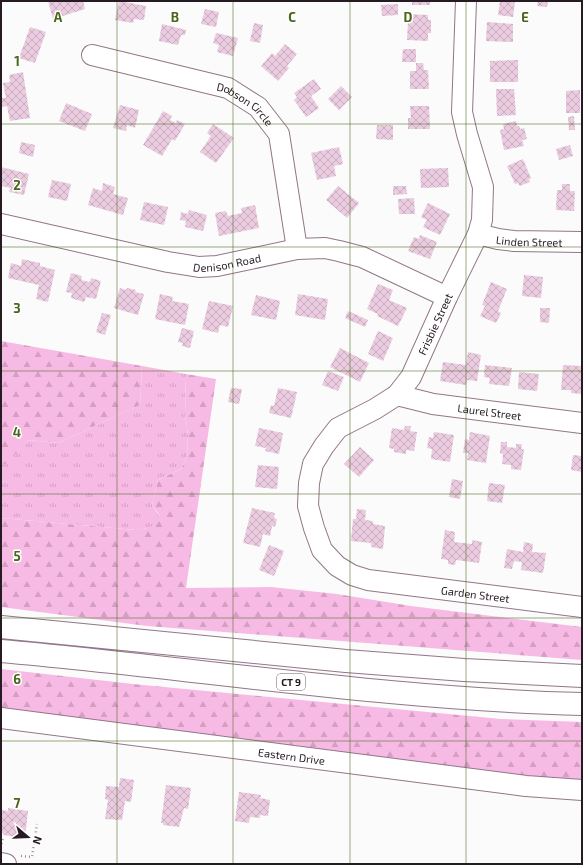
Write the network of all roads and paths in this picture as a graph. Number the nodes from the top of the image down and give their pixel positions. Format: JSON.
{"nodes":[{"id":1,"x":466,"y":1,"type":"edge"},
{"id":2,"x":92,"y":55,"type":"dead end"},
{"id":3,"x":1,"y":224,"type":"edge"},
{"id":4,"x":478,"y":234,"type":"junction"},
{"id":5,"x":582,"y":242,"type":"edge"},
{"id":6,"x":297,"y":249,"type":"junction"},
{"id":7,"x":447,"y":297,"type":"junction"},
{"id":8,"x":397,"y":394,"type":"junction"},
{"id":9,"x":582,"y":423,"type":"edge"},
{"id":10,"x":368,"y":580,"type":"joint"},
{"id":11,"x":582,"y":607,"type":"edge"},
{"id":12,"x":1,"y":627,"type":"edge"},
{"id":13,"x":1,"y":651,"type":"edge"},
{"id":14,"x":582,"y":676,"type":"edge"},
{"id":15,"x":582,"y":704,"type":"edge"},
{"id":16,"x":1,"y":718,"type":"edge"},
{"id":17,"x":582,"y":790,"type":"edge"},
{"id":18,"x":37,"y":824,"type":"dead end"},
{"id":19,"x":1,"y":837,"type":"edge"},
{"id":20,"x":1,"y":852,"type":"edge"},
{"id":21,"x":8,"y":861,"type":"edge"}],
"edges":[{"from":1,"to":4,"type":"street","name":"Frisbie Street"},
{"from":2,"to":6,"type":"street","name":"Dobson Circle"},
{"from":3,"to":6,"type":"street","name":"Denison Road"},
{"from":4,"to":5,"type":"street","name":"Linden Street"},
{"from":4,"to":7,"type":"street","name":"Frisbie Street"},
{"from":6,"to":7,"type":"street","name":"Denison Road"},
{"from":7,"to":8,"type":"street","name":"Frisbie Street"},
{"from":8,"to":9,"type":"street","name":"Laurel Street"},
{"from":8,"to":10,"type":"street","name":"Frisbie Street"},
{"from":10,"to":11,"type":"street","name":"Garden Street"},
{"from":12,"to":14,"type":"highway"},
{"from":13,"to":15,"type":"highway","number":"CT 9"},
{"from":16,"to":17,"type":"street","name":"Eastern Drive"},
{"from":18,"to":21,"type":"path"},
{"from":19,"to":20,"type":"path"}]}
